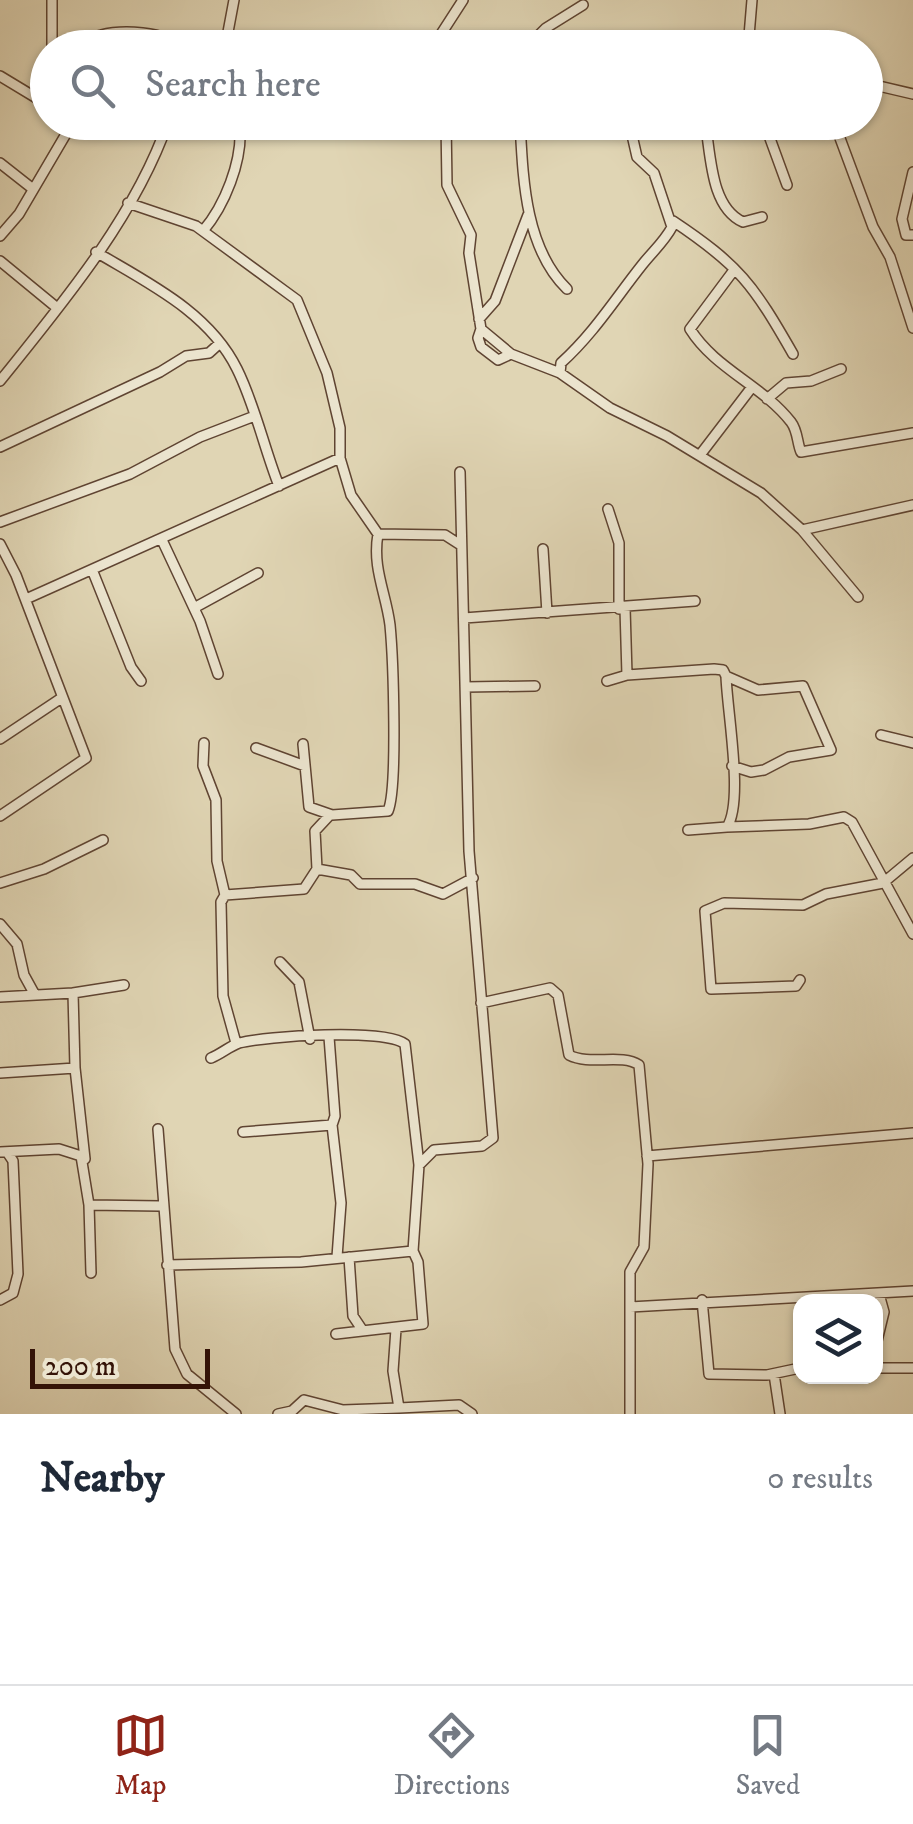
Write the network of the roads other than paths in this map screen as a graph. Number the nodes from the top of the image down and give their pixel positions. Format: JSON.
{"nodes":[{"id":1,"x":52,"y":0,"type":"edge"},
{"id":2,"x":234,"y":0,"type":"edge"},
{"id":3,"x":463,"y":0,"type":"edge"},
{"id":4,"x":752,"y":0,"type":"edge"},
{"id":5,"x":583,"y":6,"type":"dead end"},
{"id":6,"x":52,"y":30,"type":"edge"},
{"id":7,"x":228,"y":30,"type":"edge"},
{"id":8,"x":444,"y":30,"type":"edge"},
{"id":9,"x":544,"y":30,"type":"edge"},
{"id":10,"x":750,"y":30,"type":"edge"},
{"id":11,"x":0,"y":76,"type":"edge"},
{"id":12,"x":883,"y":88,"type":"edge"},
{"id":13,"x":30,"y":94,"type":"edge"},
{"id":14,"x":913,"y":94,"type":"edge"},
{"id":15,"x":62,"y":140,"type":"edge"},
{"id":16,"x":162,"y":140,"type":"edge"},
{"id":17,"x":239,"y":140,"type":"edge"},
{"id":18,"x":446,"y":140,"type":"edge"},
{"id":19,"x":522,"y":140,"type":"edge"},
{"id":20,"x":633,"y":140,"type":"edge"},
{"id":21,"x":708,"y":140,"type":"edge"},
{"id":22,"x":771,"y":140,"type":"edge"},
{"id":23,"x":841,"y":140,"type":"edge"},
{"id":24,"x":0,"y":163,"type":"edge"},
{"id":25,"x":913,"y":174,"type":"edge"},
{"id":26,"x":787,"y":185,"type":"dead end"},
{"id":27,"x":32,"y":189,"type":"junction"},
{"id":28,"x":128,"y":203,"type":"junction"},
{"id":29,"x":528,"y":214,"type":"junction"},
{"id":30,"x":762,"y":218,"type":"dead end"},
{"id":31,"x":673,"y":220,"type":"junction"},
{"id":32,"x":203,"y":231,"type":"junction"},
{"id":33,"x":909,"y":235,"type":"edge"},
{"id":34,"x":0,"y":236,"type":"edge"},
{"id":35,"x":884,"y":244,"type":"junction"},
{"id":36,"x":96,"y":252,"type":"junction"},
{"id":37,"x":0,"y":261,"type":"edge"},
{"id":38,"x":734,"y":270,"type":"junction"},
{"id":39,"x":567,"y":289,"type":"dead end"},
{"id":40,"x":56,"y":307,"type":"junction"},
{"id":41,"x":480,"y":324,"type":"junction"},
{"id":42,"x":913,"y":328,"type":"edge"},
{"id":43,"x":220,"y":343,"type":"junction"},
{"id":44,"x":793,"y":354,"type":"dead end"},
{"id":45,"x":560,"y":368,"type":"junction"},
{"id":46,"x":841,"y":369,"type":"dead end"},
{"id":47,"x":0,"y":381,"type":"edge"},
{"id":48,"x":752,"y":387,"type":"junction"},
{"id":49,"x":767,"y":399,"type":"junction"},
{"id":50,"x":252,"y":417,"type":"junction"},
{"id":51,"x":913,"y":433,"type":"edge"},
{"id":52,"x":0,"y":447,"type":"edge"},
{"id":53,"x":700,"y":455,"type":"junction"},
{"id":54,"x":340,"y":458,"type":"junction"},
{"id":55,"x":460,"y":472,"type":"dead end"},
{"id":56,"x":280,"y":486,"type":"junction"},
{"id":57,"x":913,"y":506,"type":"edge"},
{"id":58,"x":608,"y":508,"type":"dead end"},
{"id":59,"x":0,"y":522,"type":"edge"},
{"id":60,"x":802,"y":530,"type":"junction"},
{"id":61,"x":378,"y":534,"type":"junction"},
{"id":62,"x":162,"y":540,"type":"junction"},
{"id":63,"x":0,"y":544,"type":"edge"},
{"id":64,"x":461,"y":546,"type":"junction"},
{"id":65,"x":543,"y":549,"type":"dead end"},
{"id":66,"x":94,"y":572,"type":"junction"},
{"id":67,"x":258,"y":572,"type":"dead end"},
{"id":68,"x":858,"y":597,"type":"dead end"},
{"id":69,"x":26,"y":600,"type":"junction"},
{"id":70,"x":695,"y":601,"type":"dead end"},
{"id":71,"x":194,"y":608,"type":"junction"},
{"id":72,"x":622,"y":608,"type":"junction"},
{"id":73,"x":547,"y":612,"type":"junction"},
{"id":74,"x":464,"y":618,"type":"junction"},
{"id":75,"x":218,"y":674,"type":"dead end"},
{"id":76,"x":627,"y":675,"type":"junction"},
{"id":77,"x":726,"y":676,"type":"junction"},
{"id":78,"x":141,"y":681,"type":"dead end"},
{"id":79,"x":607,"y":681,"type":"dead end"},
{"id":80,"x":534,"y":686,"type":"dead end"},
{"id":81,"x":466,"y":687,"type":"junction"},
{"id":82,"x":60,"y":699,"type":"junction"},
{"id":83,"x":881,"y":736,"type":"dead end"},
{"id":84,"x":0,"y":739,"type":"edge"},
{"id":85,"x":913,"y":743,"type":"edge"},
{"id":86,"x":204,"y":744,"type":"dead end"},
{"id":87,"x":303,"y":744,"type":"dead end"},
{"id":88,"x":256,"y":748,"type":"dead end"},
{"id":89,"x":305,"y":766,"type":"junction"},
{"id":90,"x":732,"y":766,"type":"junction"},
{"id":91,"x":332,"y":815,"type":"junction"},
{"id":92,"x":0,"y":816,"type":"edge"},
{"id":93,"x":727,"y":827,"type":"junction"},
{"id":94,"x":688,"y":830,"type":"dead end"},
{"id":95,"x":103,"y":840,"type":"dead end"},
{"id":96,"x":913,"y":858,"type":"edge"},
{"id":97,"x":317,"y":869,"type":"junction"},
{"id":98,"x":472,"y":878,"type":"junction"},
{"id":99,"x":883,"y":882,"type":"junction"},
{"id":100,"x":0,"y":883,"type":"edge"},
{"id":101,"x":225,"y":895,"type":"junction"},
{"id":102,"x":913,"y":908,"type":"edge"},
{"id":103,"x":897,"y":910,"type":"junction"},
{"id":104,"x":0,"y":924,"type":"edge"},
{"id":105,"x":913,"y":934,"type":"edge"},
{"id":106,"x":280,"y":962,"type":"dead end"},
{"id":107,"x":800,"y":980,"type":"dead end"},
{"id":108,"x":124,"y":986,"type":"dead end"},
{"id":109,"x":73,"y":993,"type":"junction"},
{"id":110,"x":36,"y":994,"type":"junction"},
{"id":111,"x":0,"y":997,"type":"edge"},
{"id":112,"x":482,"y":1003,"type":"junction"},
{"id":113,"x":329,"y":1038,"type":"junction"},
{"id":114,"x":310,"y":1039,"type":"junction"},
{"id":115,"x":236,"y":1043,"type":"junction"},
{"id":116,"x":211,"y":1058,"type":"dead end"},
{"id":117,"x":75,"y":1068,"type":"junction"},
{"id":118,"x":0,"y":1072,"type":"edge"},
{"id":119,"x":332,"y":1125,"type":"junction"},
{"id":120,"x":158,"y":1129,"type":"dead end"},
{"id":121,"x":243,"y":1132,"type":"dead end"},
{"id":122,"x":913,"y":1133,"type":"edge"},
{"id":123,"x":417,"y":1143,"type":"junction"},
{"id":124,"x":4,"y":1152,"type":"edge"},
{"id":125,"x":428,"y":1153,"type":"junction"},
{"id":126,"x":647,"y":1156,"type":"junction"},
{"id":127,"x":85,"y":1162,"type":"junction"},
{"id":128,"x":419,"y":1166,"type":"junction"},
{"id":129,"x":89,"y":1204,"type":"junction"},
{"id":130,"x":160,"y":1206,"type":"junction"},
{"id":131,"x":412,"y":1251,"type":"junction"},
{"id":132,"x":343,"y":1257,"type":"junction"},
{"id":133,"x":167,"y":1265,"type":"junction"},
{"id":134,"x":91,"y":1274,"type":"dead end"},
{"id":135,"x":913,"y":1291,"type":"edge"},
{"id":136,"x":879,"y":1294,"type":"edge"},
{"id":137,"x":793,"y":1297,"type":"edge"},
{"id":138,"x":0,"y":1300,"type":"edge"},
{"id":139,"x":702,"y":1300,"type":"junction"},
{"id":140,"x":630,"y":1307,"type":"junction"},
{"id":141,"x":396,"y":1329,"type":"junction"},
{"id":142,"x":363,"y":1331,"type":"junction"},
{"id":143,"x":336,"y":1334,"type":"dead end"},
{"id":144,"x":883,"y":1368,"type":"edge"},
{"id":145,"x":913,"y":1368,"type":"edge"},
{"id":146,"x":793,"y":1370,"type":"edge"},
{"id":147,"x":774,"y":1374,"type":"junction"},
{"id":148,"x":399,"y":1408,"type":"junction"},
{"id":149,"x":236,"y":1414,"type":"edge"},
{"id":150,"x":278,"y":1414,"type":"edge"},
{"id":151,"x":472,"y":1414,"type":"edge"},
{"id":152,"x":630,"y":1414,"type":"edge"},
{"id":153,"x":780,"y":1414,"type":"edge"}],
"edges":[{"from":1,"to":6,"type":"street"},
{"from":2,"to":7,"type":"street"},
{"from":3,"to":8,"type":"street"},
{"from":4,"to":10,"type":"street"},
{"from":5,"to":9,"type":"street"},
{"from":11,"to":13,"type":"street"},
{"from":12,"to":14,"type":"street"},
{"from":15,"to":27,"type":"street"},
{"from":16,"to":28,"type":"street"},
{"from":17,"to":32,"type":"street"},
{"from":18,"to":41,"type":"street"},
{"from":19,"to":29,"type":"street"},
{"from":20,"to":31,"type":"street"},
{"from":21,"to":30,"type":"street"},
{"from":22,"to":26,"type":"street"},
{"from":23,"to":35,"type":"street"},
{"from":24,"to":27,"type":"street"},
{"from":25,"to":33,"type":"street"},
{"from":27,"to":34,"type":"street"},
{"from":28,"to":32,"type":"street"},
{"from":28,"to":36,"type":"street"},
{"from":29,"to":39,"type":"street"},
{"from":29,"to":41,"type":"street"},
{"from":31,"to":38,"type":"street"},
{"from":31,"to":45,"type":"street"},
{"from":32,"to":54,"type":"street"},
{"from":33,"to":35,"type":"street"},
{"from":35,"to":42,"type":"street"},
{"from":36,"to":40,"type":"street"},
{"from":36,"to":43,"type":"street"},
{"from":37,"to":40,"type":"street"},
{"from":38,"to":44,"type":"street"},
{"from":38,"to":48,"type":"street"},
{"from":40,"to":47,"type":"street"},
{"from":41,"to":45,"type":"street"},
{"from":43,"to":50,"type":"street"},
{"from":43,"to":52,"type":"street"},
{"from":45,"to":53,"type":"street"},
{"from":46,"to":49,"type":"street"},
{"from":48,"to":49,"type":"street"},
{"from":48,"to":53,"type":"street"},
{"from":49,"to":51,"type":"street"},
{"from":50,"to":56,"type":"street"},
{"from":50,"to":59,"type":"street"},
{"from":53,"to":60,"type":"street"},
{"from":54,"to":56,"type":"street"},
{"from":54,"to":61,"type":"street"},
{"from":55,"to":64,"type":"street"},
{"from":56,"to":62,"type":"street"},
{"from":57,"to":60,"type":"street"},
{"from":58,"to":72,"type":"street"},
{"from":60,"to":68,"type":"street"},
{"from":61,"to":64,"type":"street"},
{"from":61,"to":91,"type":"street"},
{"from":62,"to":66,"type":"street"},
{"from":62,"to":71,"type":"street"},
{"from":63,"to":69,"type":"street"},
{"from":64,"to":74,"type":"street"},
{"from":65,"to":73,"type":"street"},
{"from":66,"to":69,"type":"street"},
{"from":66,"to":78,"type":"street"},
{"from":67,"to":71,"type":"street"},
{"from":69,"to":82,"type":"street"},
{"from":70,"to":72,"type":"street"},
{"from":71,"to":75,"type":"street"},
{"from":72,"to":73,"type":"street"},
{"from":72,"to":76,"type":"street"},
{"from":73,"to":74,"type":"street"},
{"from":74,"to":81,"type":"street"},
{"from":76,"to":77,"type":"street"},
{"from":76,"to":79,"type":"street"},
{"from":77,"to":90,"type":"street"},
{"from":77,"to":90,"type":"street"},
{"from":80,"to":81,"type":"street"},
{"from":81,"to":98,"type":"street"},
{"from":82,"to":84,"type":"street"},
{"from":82,"to":92,"type":"street"},
{"from":83,"to":85,"type":"street"},
{"from":86,"to":101,"type":"street"},
{"from":87,"to":89,"type":"street"},
{"from":88,"to":89,"type":"street"},
{"from":89,"to":91,"type":"street"},
{"from":90,"to":93,"type":"street"},
{"from":91,"to":97,"type":"street"},
{"from":93,"to":94,"type":"street"},
{"from":93,"to":99,"type":"street"},
{"from":95,"to":100,"type":"street"},
{"from":96,"to":99,"type":"street"},
{"from":97,"to":98,"type":"street"},
{"from":97,"to":101,"type":"street"},
{"from":98,"to":112,"type":"street"},
{"from":99,"to":103,"type":"street"},
{"from":99,"to":107,"type":"street"},
{"from":101,"to":115,"type":"street"},
{"from":102,"to":103,"type":"street"},
{"from":103,"to":105,"type":"street"},
{"from":104,"to":110,"type":"street"},
{"from":106,"to":114,"type":"street"},
{"from":108,"to":109,"type":"street"},
{"from":109,"to":110,"type":"street"},
{"from":109,"to":117,"type":"street"},
{"from":110,"to":111,"type":"street"},
{"from":112,"to":125,"type":"street"},
{"from":112,"to":126,"type":"street"},
{"from":113,"to":114,"type":"street"},
{"from":113,"to":119,"type":"street"},
{"from":113,"to":123,"type":"street"},
{"from":114,"to":115,"type":"street"},
{"from":115,"to":116,"type":"street"},
{"from":117,"to":118,"type":"street"},
{"from":117,"to":127,"type":"street"},
{"from":119,"to":121,"type":"street"},
{"from":119,"to":132,"type":"street"},
{"from":120,"to":130,"type":"street"},
{"from":122,"to":126,"type":"street"},
{"from":123,"to":125,"type":"street"},
{"from":123,"to":128,"type":"street"},
{"from":124,"to":127,"type":"street"},
{"from":124,"to":138,"type":"street"},
{"from":125,"to":128,"type":"street"},
{"from":126,"to":140,"type":"street"},
{"from":127,"to":129,"type":"street"},
{"from":128,"to":131,"type":"street"},
{"from":129,"to":130,"type":"street"},
{"from":129,"to":134,"type":"street"},
{"from":130,"to":133,"type":"street"},
{"from":131,"to":132,"type":"street"},
{"from":131,"to":141,"type":"street"},
{"from":132,"to":133,"type":"street"},
{"from":132,"to":142,"type":"street"},
{"from":133,"to":149,"type":"street"},
{"from":135,"to":136,"type":"street"},
{"from":137,"to":139,"type":"street"},
{"from":139,"to":140,"type":"street"},
{"from":139,"to":147,"type":"street"},
{"from":140,"to":152,"type":"street"},
{"from":141,"to":142,"type":"street"},
{"from":141,"to":148,"type":"street"},
{"from":142,"to":143,"type":"street"},
{"from":144,"to":145,"type":"street"},
{"from":146,"to":147,"type":"street"},
{"from":147,"to":153,"type":"street"},
{"from":148,"to":150,"type":"street"},
{"from":148,"to":151,"type":"street"}]}
